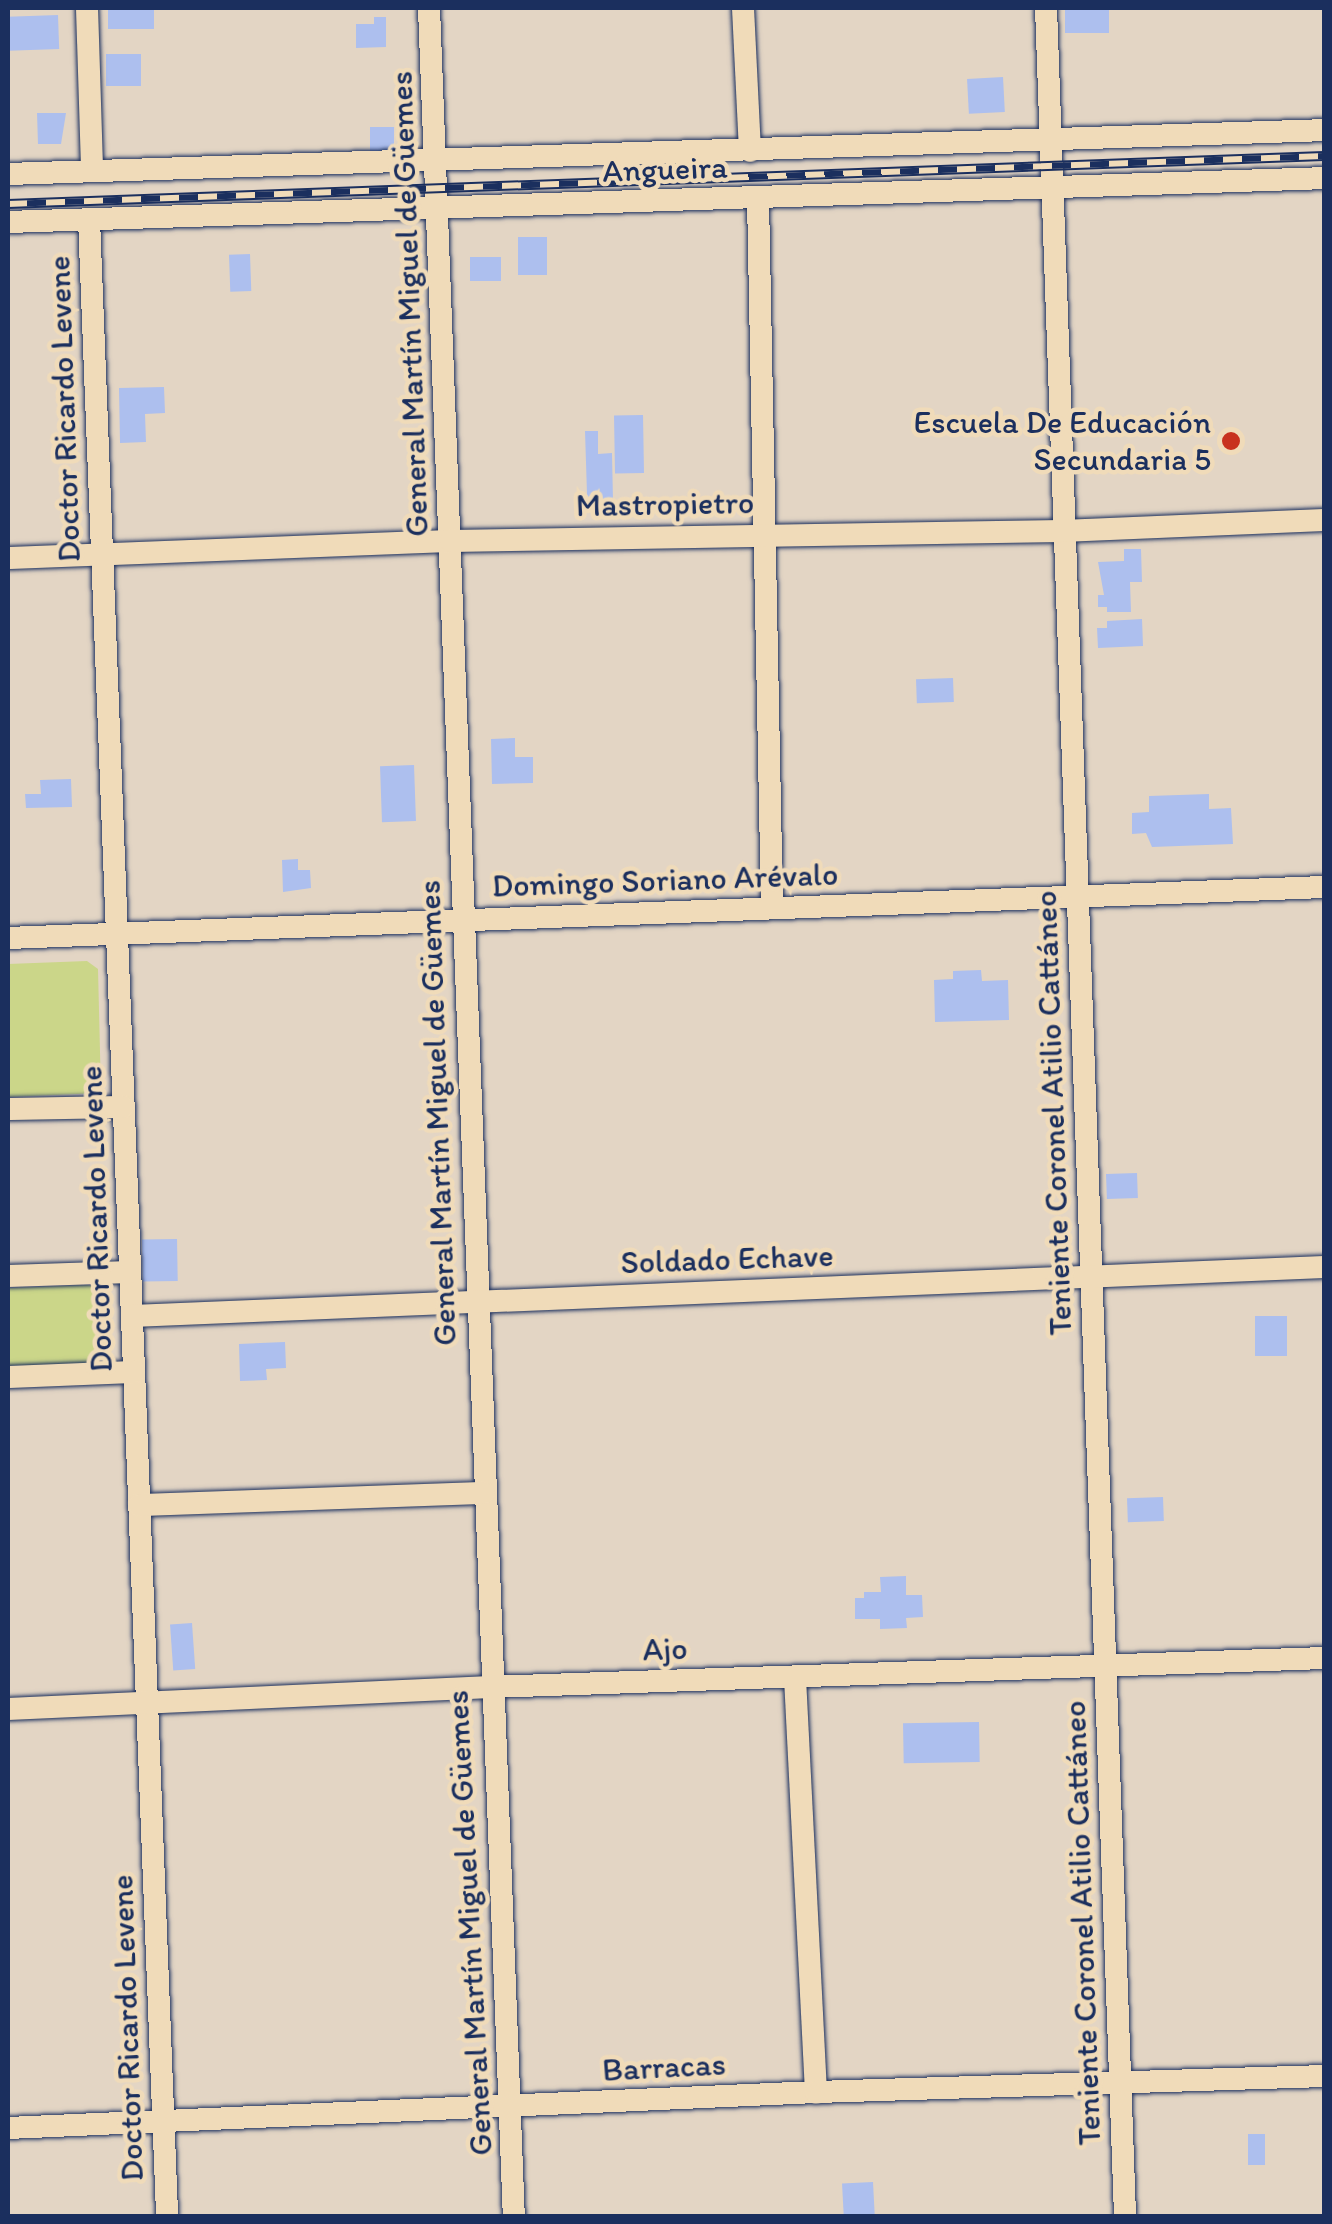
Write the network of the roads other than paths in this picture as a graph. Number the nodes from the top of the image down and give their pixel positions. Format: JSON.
{"nodes":[{"id":1,"x":87,"y":8,"type":"edge"},
{"id":2,"x":429,"y":8,"type":"edge"},
{"id":3,"x":743,"y":8,"type":"edge"},
{"id":4,"x":1046,"y":8,"type":"edge"},
{"id":5,"x":1324,"y":130,"type":"edge"},
{"id":6,"x":1050,"y":138,"type":"junction"},
{"id":7,"x":750,"y":150,"type":"junction"},
{"id":8,"x":435,"y":161,"type":"junction"},
{"id":9,"x":92,"y":171,"type":"junction"},
{"id":10,"x":8,"y":174,"type":"edge"},
{"id":11,"x":1324,"y":178,"type":"edge"},
{"id":12,"x":1052,"y":187,"type":"junction"},
{"id":13,"x":758,"y":198,"type":"junction"},
{"id":14,"x":439,"y":211,"type":"junction"},
{"id":15,"x":89,"y":219,"type":"junction"},
{"id":16,"x":8,"y":222,"type":"edge"},
{"id":17,"x":1324,"y":520,"type":"edge"},
{"id":18,"x":1062,"y":531,"type":"junction"},
{"id":19,"x":764,"y":535,"type":"junction"},
{"id":20,"x":451,"y":542,"type":"junction"},
{"id":21,"x":102,"y":554,"type":"junction"},
{"id":22,"x":8,"y":558,"type":"edge"},
{"id":23,"x":1324,"y":887,"type":"edge"},
{"id":24,"x":1078,"y":896,"type":"junction"},
{"id":25,"x":772,"y":908,"type":"junction"},
{"id":26,"x":461,"y":920,"type":"junction"},
{"id":27,"x":118,"y":934,"type":"junction"},
{"id":28,"x":8,"y":938,"type":"edge"},
{"id":29,"x":123,"y":1107,"type":"junction"},
{"id":30,"x":8,"y":1109,"type":"edge"},
{"id":31,"x":1324,"y":1268,"type":"edge"},
{"id":32,"x":130,"y":1272,"type":"junction"},
{"id":33,"x":8,"y":1276,"type":"edge"},
{"id":34,"x":1092,"y":1277,"type":"junction"},
{"id":35,"x":478,"y":1302,"type":"junction"},
{"id":36,"x":132,"y":1316,"type":"junction"},
{"id":37,"x":134,"y":1372,"type":"junction"},
{"id":38,"x":8,"y":1377,"type":"edge"},
{"id":39,"x":484,"y":1493,"type":"junction"},
{"id":40,"x":140,"y":1505,"type":"junction"},
{"id":41,"x":1324,"y":1658,"type":"edge"},
{"id":42,"x":1106,"y":1666,"type":"junction"},
{"id":43,"x":794,"y":1678,"type":"junction"},
{"id":44,"x":490,"y":1686,"type":"junction"},
{"id":45,"x":147,"y":1703,"type":"junction"},
{"id":46,"x":8,"y":1709,"type":"edge"},
{"id":47,"x":1324,"y":2076,"type":"edge"},
{"id":48,"x":1121,"y":2083,"type":"junction"},
{"id":49,"x":816,"y":2092,"type":"junction"},
{"id":50,"x":511,"y":2106,"type":"junction"},
{"id":51,"x":164,"y":2122,"type":"junction"},
{"id":52,"x":8,"y":2128,"type":"edge"},
{"id":53,"x":167,"y":2216,"type":"edge"},
{"id":54,"x":514,"y":2216,"type":"edge"},
{"id":55,"x":1126,"y":2216,"type":"edge"}],
"edges":[{"from":1,"to":9,"type":"street"},
{"from":2,"to":8,"type":"street","name":"General Martín Miguel de Güemes"},
{"from":3,"to":7,"type":"street"},
{"from":4,"to":6,"type":"street","name":"Teniente Coronel Atilio Cattáneo"},
{"from":5,"to":6,"type":"street","name":"Angueira"},
{"from":6,"to":7,"type":"street","name":"Angueira"},
{"from":6,"to":12,"type":"street","name":"Teniente Coronel Atilio Cattáneo"},
{"from":7,"to":8,"type":"street","name":"Angueira"},
{"from":8,"to":9,"type":"street","name":"Angueira"},
{"from":8,"to":14,"type":"street","name":"General Martín Miguel de Güemes"},
{"from":9,"to":10,"type":"street","name":"Angueira"},
{"from":11,"to":12,"type":"street","name":"Angueira"},
{"from":12,"to":13,"type":"street","name":"Angueira"},
{"from":12,"to":18,"type":"street","name":"Teniente Coronel Atilio Cattáneo"},
{"from":13,"to":14,"type":"street","name":"Angueira"},
{"from":13,"to":19,"type":"street"},
{"from":14,"to":15,"type":"street","name":"Angueira"},
{"from":14,"to":20,"type":"street","name":"General Martín Miguel de Güemes"},
{"from":15,"to":16,"type":"street","name":"Angueira"},
{"from":15,"to":21,"type":"street","name":"Doctor Ricardo Levene"},
{"from":17,"to":18,"type":"street","name":"Mastropietro"},
{"from":18,"to":19,"type":"street","name":"Mastropietro"},
{"from":18,"to":24,"type":"street","name":"Teniente Coronel Atilio Cattáneo"},
{"from":19,"to":20,"type":"street","name":"Mastropietro"},
{"from":19,"to":25,"type":"street"},
{"from":20,"to":21,"type":"street","name":"Mastropietro"},
{"from":20,"to":26,"type":"street","name":"General Martín Miguel de Güemes"},
{"from":21,"to":22,"type":"street","name":"Mastropietro"},
{"from":21,"to":27,"type":"street","name":"Doctor Ricardo Levene"},
{"from":23,"to":24,"type":"street","name":"Domingo Soriano Arévalo"},
{"from":24,"to":25,"type":"street","name":"Domingo Soriano Arévalo"},
{"from":24,"to":34,"type":"street","name":"Teniente Coronel Atilio Cattáneo"},
{"from":25,"to":26,"type":"street","name":"Domingo Soriano Arévalo"},
{"from":26,"to":27,"type":"street","name":"Domingo Soriano Arévalo"},
{"from":26,"to":35,"type":"street","name":"General Martín Miguel de Güemes"},
{"from":27,"to":28,"type":"street","name":"Domingo Soriano Arévalo"},
{"from":27,"to":29,"type":"street","name":"Doctor Ricardo Levene"},
{"from":29,"to":30,"type":"street"},
{"from":29,"to":32,"type":"street","name":"Doctor Ricardo Levene"},
{"from":31,"to":34,"type":"street","name":"Soldado Echave"},
{"from":32,"to":33,"type":"street"},
{"from":32,"to":36,"type":"street","name":"Doctor Ricardo Levene"},
{"from":34,"to":35,"type":"street","name":"Soldado Echave"},
{"from":34,"to":42,"type":"street","name":"Teniente Coronel Atilio Cattáneo"},
{"from":35,"to":36,"type":"street","name":"Soldado Echave"},
{"from":35,"to":39,"type":"street","name":"General Martín Miguel de Güemes"},
{"from":36,"to":37,"type":"street","name":"Doctor Ricardo Levene"},
{"from":37,"to":38,"type":"street"},
{"from":37,"to":40,"type":"street","name":"Doctor Ricardo Levene"},
{"from":39,"to":40,"type":"street"},
{"from":39,"to":44,"type":"street","name":"General Martín Miguel de Güemes"},
{"from":40,"to":45,"type":"street","name":"Doctor Ricardo Levene"},
{"from":41,"to":42,"type":"street","name":"Ajo"},
{"from":42,"to":43,"type":"street","name":"Ajo"},
{"from":42,"to":48,"type":"street","name":"Teniente Coronel Atilio Cattáneo"},
{"from":43,"to":44,"type":"street","name":"Ajo"},
{"from":43,"to":49,"type":"street"},
{"from":44,"to":45,"type":"street","name":"Ajo"},
{"from":44,"to":50,"type":"street","name":"General Martín Miguel de Güemes"},
{"from":45,"to":46,"type":"street","name":"Ajo"},
{"from":45,"to":51,"type":"street","name":"Doctor Ricardo Levene"},
{"from":47,"to":48,"type":"street","name":"Barracas"},
{"from":48,"to":49,"type":"street","name":"Barracas"},
{"from":48,"to":55,"type":"street","name":"Teniente Coronel Atilio Cattáneo"},
{"from":49,"to":50,"type":"street","name":"Barracas"},
{"from":50,"to":51,"type":"street","name":"Barracas"},
{"from":50,"to":54,"type":"street","name":"General Martín Miguel de Güemes"},
{"from":51,"to":52,"type":"street","name":"Barracas"},
{"from":51,"to":53,"type":"street","name":"Doctor Ricardo Levene"}]}
